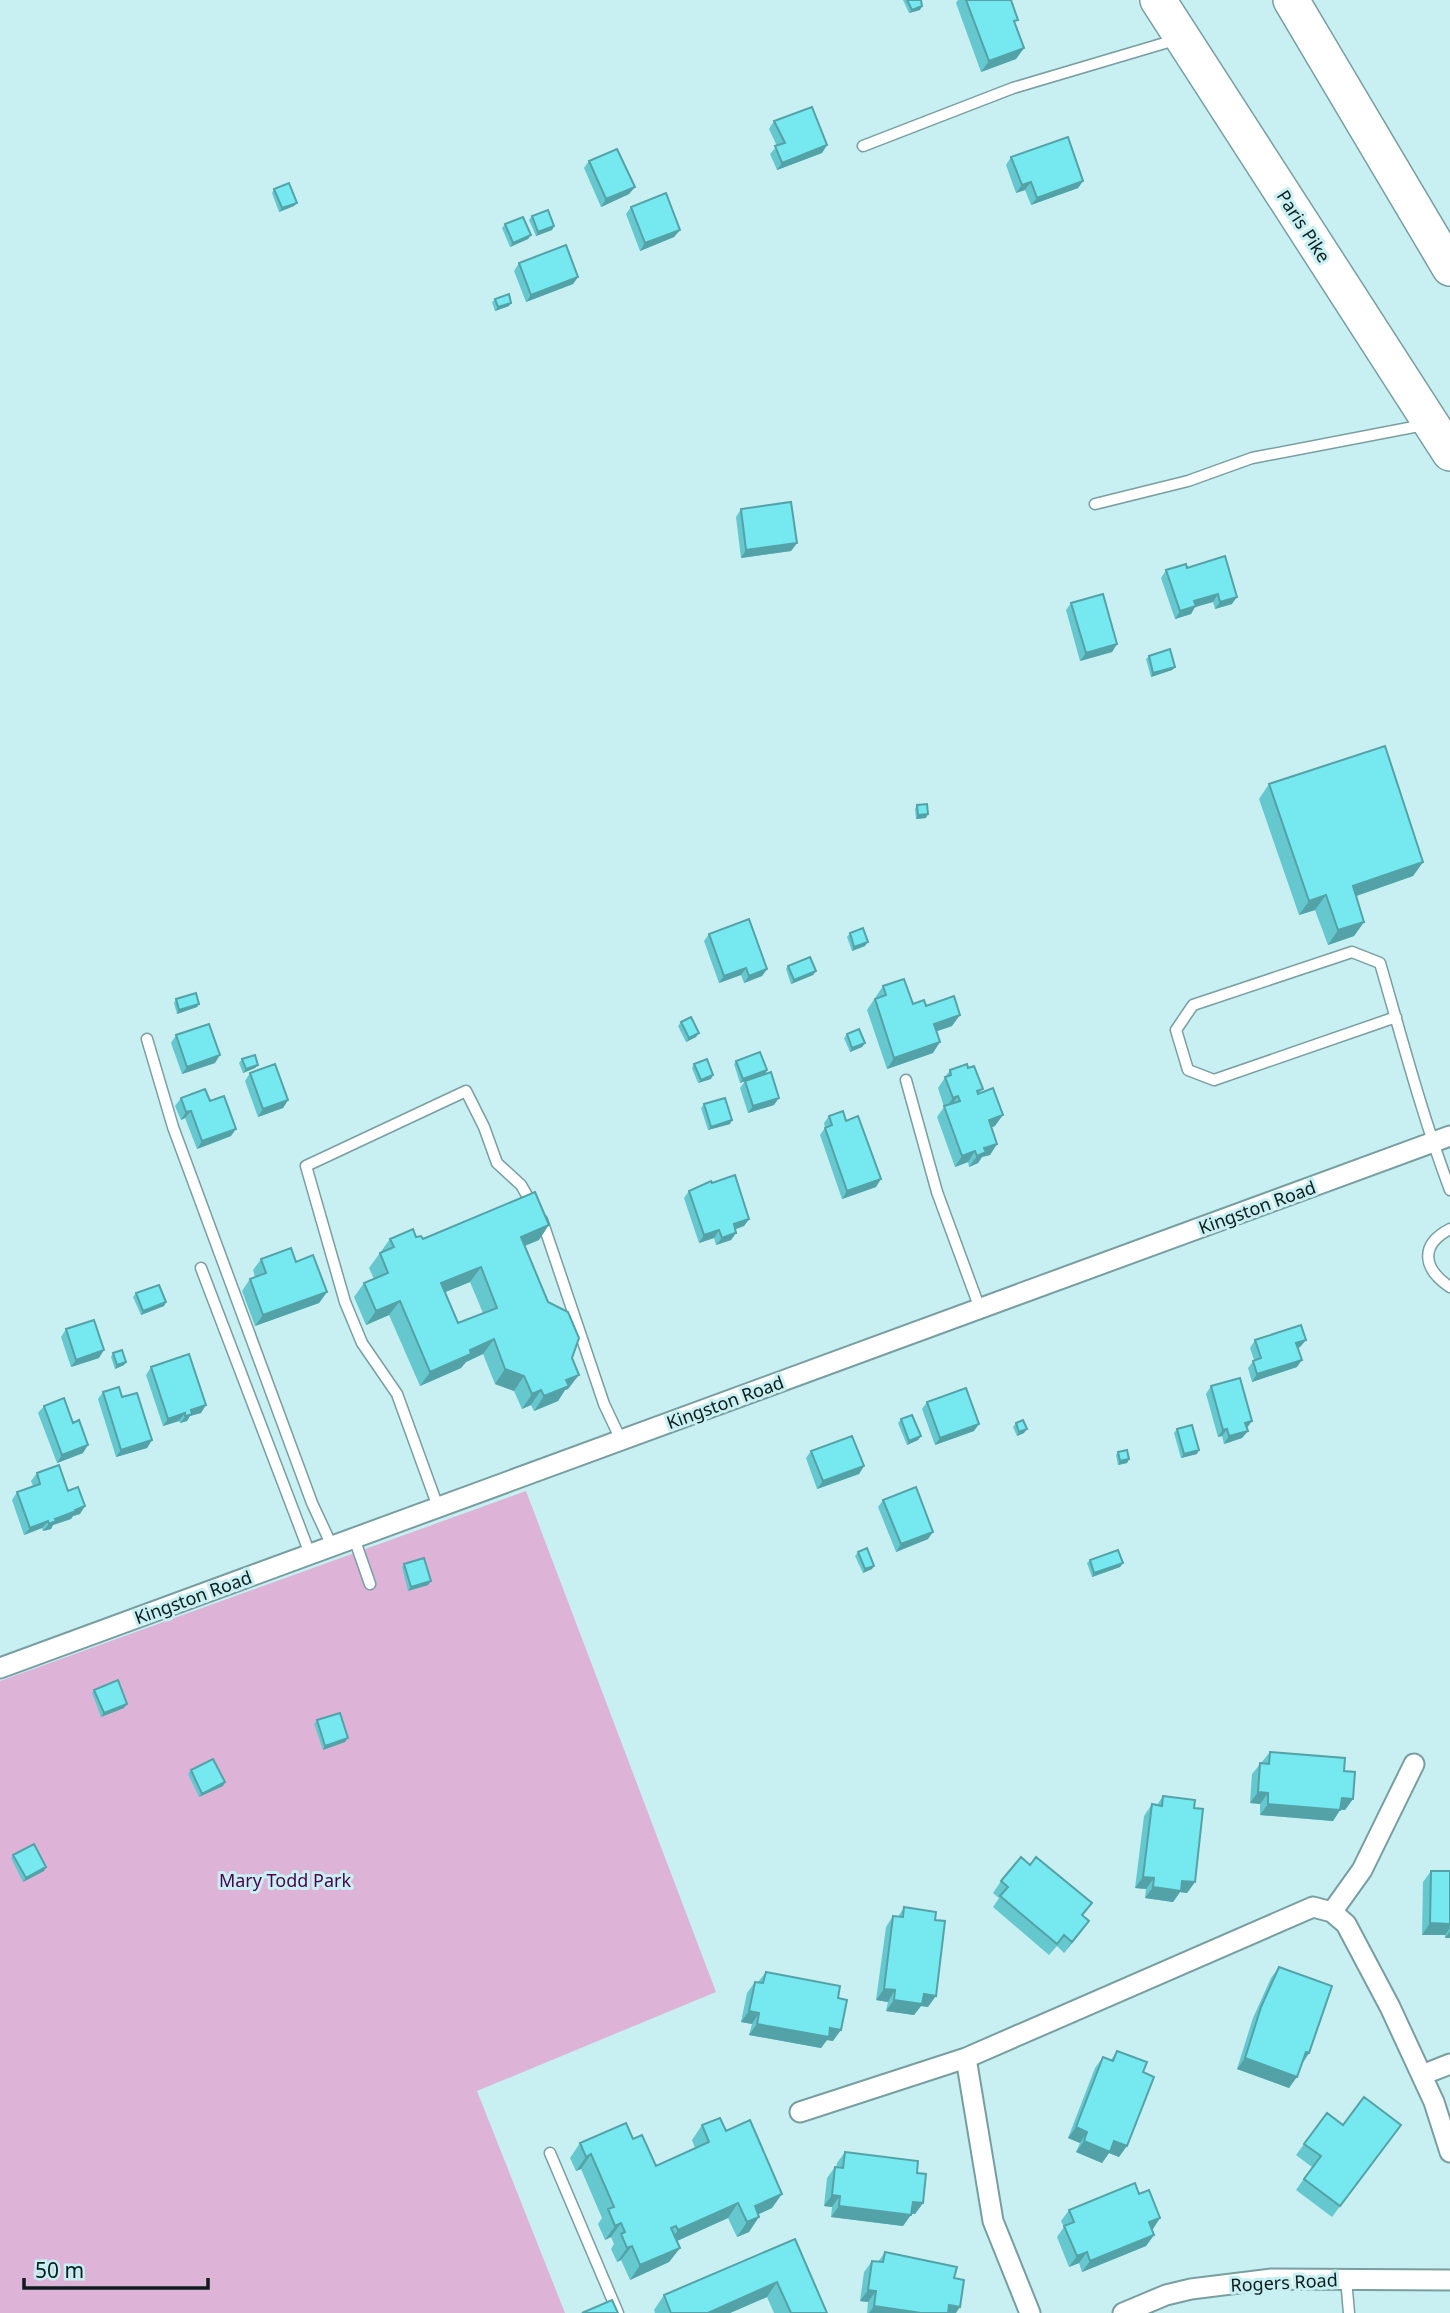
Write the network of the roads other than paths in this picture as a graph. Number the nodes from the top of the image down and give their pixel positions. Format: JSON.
{"nodes":[{"id":1,"x":1158,"y":0,"type":"edge"},
{"id":2,"x":1291,"y":0,"type":"edge"},
{"id":3,"x":1183,"y":38,"type":"junction"},
{"id":4,"x":863,"y":146,"type":"dead end"},
{"id":5,"x":1450,"y":268,"type":"edge"},
{"id":6,"x":1432,"y":424,"type":"junction"},
{"id":7,"x":1450,"y":453,"type":"edge"},
{"id":8,"x":1095,"y":504,"type":"dead end"},
{"id":9,"x":1396,"y":1017,"type":"junction"},
{"id":10,"x":147,"y":1039,"type":"dead end"},
{"id":11,"x":906,"y":1080,"type":"dead end"},
{"id":12,"x":1441,"y":1139,"type":"edge"},
{"id":13,"x":1450,"y":1190,"type":"edge"},
{"id":14,"x":1450,"y":1229,"type":"edge"},
{"id":15,"x":201,"y":1268,"type":"dead end"},
{"id":16,"x":1450,"y":1287,"type":"edge"},
{"id":17,"x":980,"y":1309,"type":"junction"},
{"id":18,"x":621,"y":1440,"type":"junction"},
{"id":19,"x":438,"y":1507,"type":"junction"},
{"id":20,"x":354,"y":1538,"type":"junction"},
{"id":21,"x":331,"y":1546,"type":"junction"},
{"id":22,"x":310,"y":1554,"type":"junction"},
{"id":23,"x":370,"y":1584,"type":"dead end"},
{"id":24,"x":0,"y":1668,"type":"edge"},
{"id":25,"x":1414,"y":1764,"type":"dead end"},
{"id":26,"x":1332,"y":1912,"type":"junction"},
{"id":27,"x":966,"y":2058,"type":"junction"},
{"id":28,"x":1450,"y":2064,"type":"edge"},
{"id":29,"x":1422,"y":2075,"type":"junction"},
{"id":30,"x":800,"y":2112,"type":"dead end"},
{"id":31,"x":1450,"y":2152,"type":"edge"},
{"id":32,"x":550,"y":2153,"type":"dead end"},
{"id":33,"x":1346,"y":2279,"type":"junction"},
{"id":34,"x":1450,"y":2280,"type":"edge"},
{"id":35,"x":618,"y":2313,"type":"edge"},
{"id":36,"x":1030,"y":2313,"type":"edge"},
{"id":37,"x":1124,"y":2313,"type":"edge"},
{"id":38,"x":1349,"y":2313,"type":"edge"}],
"edges":[{"from":1,"to":3,"type":"highway","name":"Paris Pike"},
{"from":2,"to":5,"type":"highway"},
{"from":3,"to":4,"type":"lane"},
{"from":3,"to":6,"type":"highway","name":"Paris Pike"},
{"from":6,"to":7,"type":"highway","name":"Paris Pike"},
{"from":6,"to":8,"type":"lane"},
{"from":9,"to":9,"type":"lane"},
{"from":9,"to":12,"type":"lane"},
{"from":10,"to":21,"type":"lane"},
{"from":11,"to":17,"type":"lane"},
{"from":12,"to":13,"type":"lane"},
{"from":12,"to":17,"type":"street","name":"Kingston Road"},
{"from":14,"to":16,"type":"lane"},
{"from":15,"to":22,"type":"lane"},
{"from":17,"to":18,"type":"street","name":"Kingston Road"},
{"from":18,"to":19,"type":"street","name":"Kingston Road"},
{"from":18,"to":19,"type":"lane"},
{"from":19,"to":20,"type":"street","name":"Kingston Road"},
{"from":20,"to":21,"type":"street","name":"Kingston Road"},
{"from":20,"to":23,"type":"lane"},
{"from":21,"to":22,"type":"street","name":"Kingston Road"},
{"from":22,"to":24,"type":"street","name":"Kingston Road"},
{"from":25,"to":26,"type":"street"},
{"from":26,"to":27,"type":"street"},
{"from":26,"to":29,"type":"street"},
{"from":27,"to":30,"type":"street"},
{"from":27,"to":36,"type":"street"},
{"from":28,"to":29,"type":"street"},
{"from":29,"to":31,"type":"street"},
{"from":32,"to":35,"type":"lane"},
{"from":33,"to":34,"type":"street","name":"Rogers Road"},
{"from":33,"to":37,"type":"street","name":"Rogers Road"},
{"from":33,"to":38,"type":"lane"}]}
